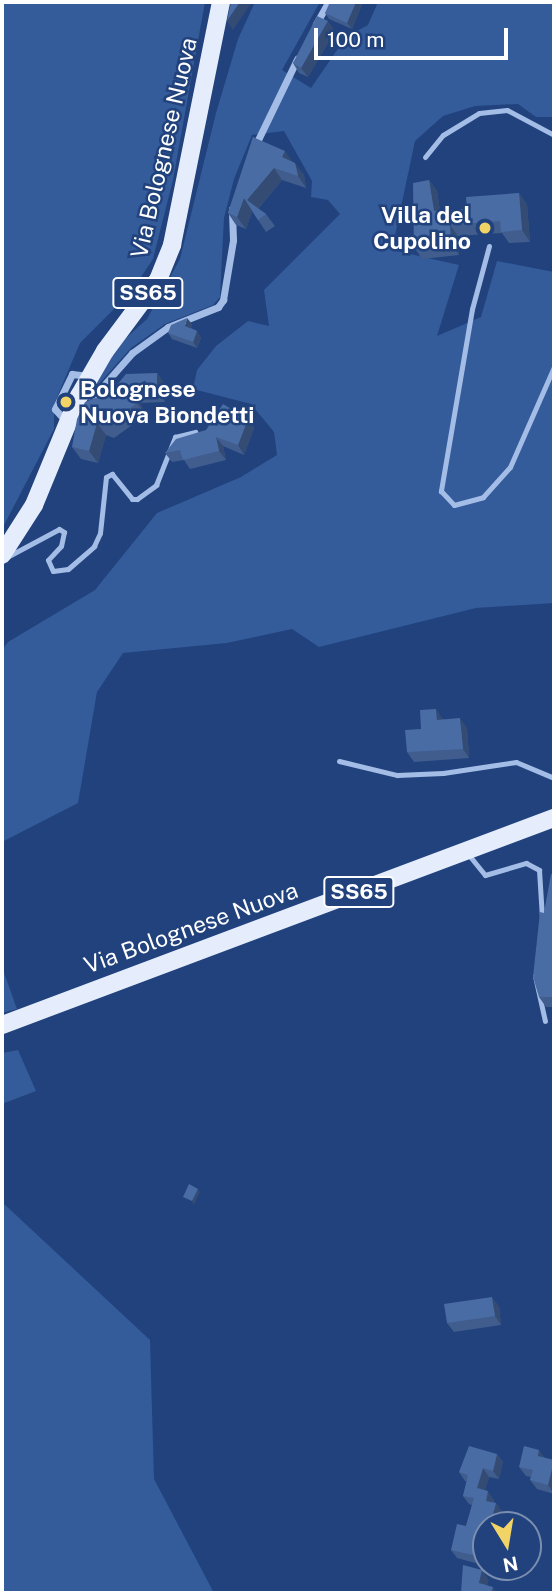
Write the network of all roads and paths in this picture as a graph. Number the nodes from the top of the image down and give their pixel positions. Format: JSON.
{"nodes":[{"id":1,"x":221,"y":2,"type":"edge"},
{"id":2,"x":328,"y":2,"type":"edge"},
{"id":3,"x":309,"y":36,"type":"edge"},
{"id":4,"x":303,"y":47,"type":"edge"},
{"id":5,"x":554,"y":135,"type":"edge"},
{"id":6,"x":252,"y":151,"type":"edge"},
{"id":7,"x":425,"y":157,"type":"dead end"},
{"id":8,"x":236,"y":196,"type":"edge"},
{"id":9,"x":489,"y":246,"type":"dead end"},
{"id":10,"x":554,"y":367,"type":"edge"},
{"id":11,"x":89,"y":376,"type":"junction"},
{"id":12,"x":79,"y":396,"type":"junction"},
{"id":13,"x":67,"y":423,"type":"junction"},
{"id":14,"x":195,"y":432,"type":"edge"},
{"id":15,"x":2,"y":556,"type":"edge"},
{"id":16,"x":339,"y":761,"type":"dead end"},
{"id":17,"x":554,"y":778,"type":"edge"},
{"id":18,"x":554,"y":818,"type":"edge"},
{"id":19,"x":467,"y":851,"type":"junction"},
{"id":20,"x":541,"y":928,"type":"edge"},
{"id":21,"x":536,"y":966,"type":"edge"},
{"id":22,"x":545,"y":1021,"type":"dead end"},
{"id":23,"x":2,"y":1025,"type":"edge"}],
"edges":[{"from":1,"to":11,"type":"main road","name":"Via Bolognese Nuova","number":"SS65"},
{"from":2,"to":3,"type":"street"},
{"from":4,"to":6,"type":"street"},
{"from":5,"to":7,"type":"lane"},
{"from":8,"to":12,"type":"street"},
{"from":9,"to":10,"type":"lane"},
{"from":11,"to":12,"type":"main road","name":"Via Bolognese Nuova","number":"SS65"},
{"from":11,"to":13,"type":"street"},
{"from":12,"to":13,"type":"main road","name":"Via Bolognese Nuova","number":"SS65"},
{"from":13,"to":15,"type":"main road","name":"Via Bolognese Nuova","number":"SS65"},
{"from":14,"to":15,"type":"lane"},
{"from":16,"to":17,"type":"lane"},
{"from":18,"to":19,"type":"main road","name":"Via Bolognese Nuova","number":"SS65"},
{"from":19,"to":20,"type":"lane"},
{"from":19,"to":23,"type":"main road","name":"Via Bolognese Nuova","number":"SS65"},
{"from":21,"to":22,"type":"lane"}]}
